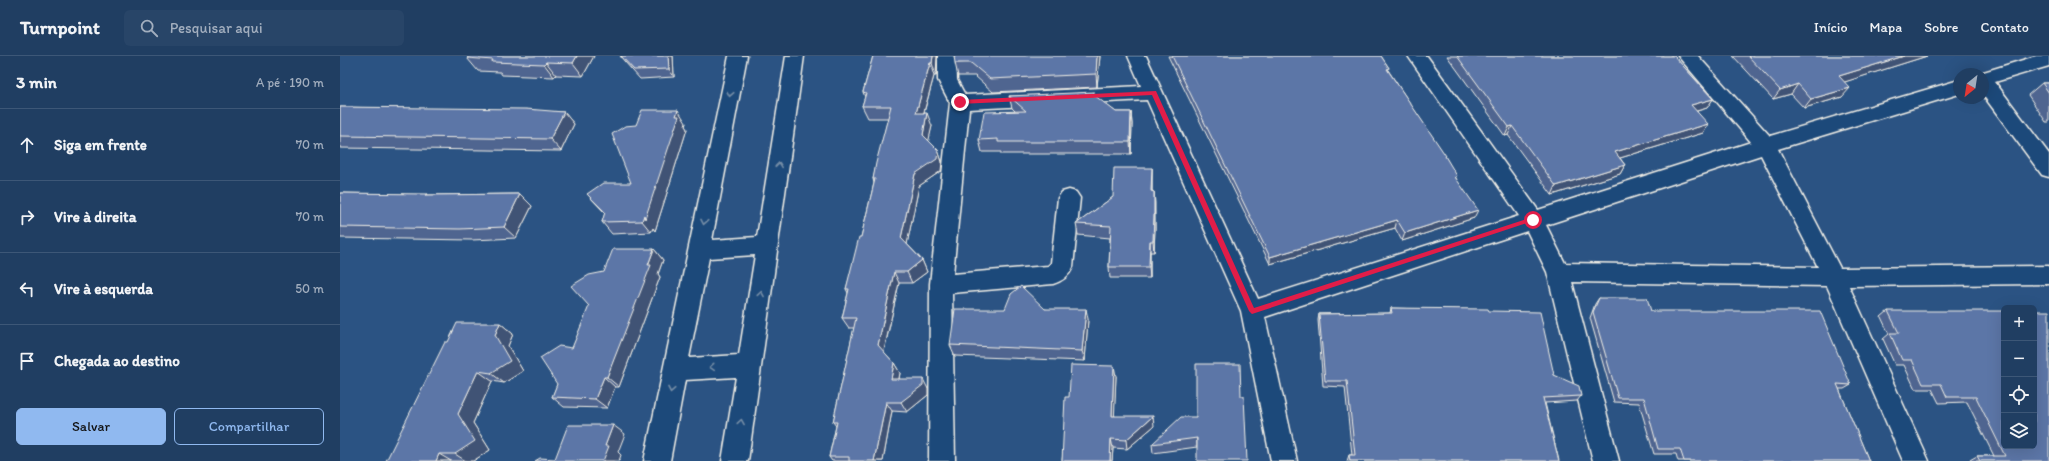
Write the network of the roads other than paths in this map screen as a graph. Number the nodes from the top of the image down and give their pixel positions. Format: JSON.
{"nodes":[{"id":1,"x":738,"y":56,"type":"edge"},
{"id":2,"x":795,"y":56,"type":"edge"},
{"id":3,"x":947,"y":56,"type":"edge"},
{"id":4,"x":1137,"y":56,"type":"edge"},
{"id":5,"x":1417,"y":56,"type":"edge"},
{"id":6,"x":1687,"y":56,"type":"edge"},
{"id":7,"x":2049,"y":59,"type":"edge"},
{"id":8,"x":1989,"y":78,"type":"edge"},
{"id":9,"x":1953,"y":88,"type":"edge"},
{"id":10,"x":1989,"y":88,"type":"edge"},
{"id":11,"x":1154,"y":93,"type":"junction"},
{"id":12,"x":960,"y":102,"type":"junction"},
{"id":13,"x":1766,"y":145,"type":"junction"},
{"id":14,"x":2048,"y":166,"type":"edge"},
{"id":15,"x":1069,"y":198,"type":"dead end"},
{"id":16,"x":1533,"y":220,"type":"junction"},
{"id":17,"x":768,"y":245,"type":"junction"},
{"id":18,"x":698,"y":250,"type":"junction"},
{"id":19,"x":1558,"y":272,"type":"junction"},
{"id":20,"x":2049,"y":275,"type":"edge"},
{"id":21,"x":1834,"y":277,"type":"junction"},
{"id":22,"x":941,"y":284,"type":"junction"},
{"id":23,"x":1252,"y":311,"type":"junction"},
{"id":24,"x":750,"y":364,"type":"junction"},
{"id":25,"x":674,"y":370,"type":"junction"},
{"id":26,"x":657,"y":461,"type":"edge"},
{"id":27,"x":735,"y":461,"type":"edge"},
{"id":28,"x":942,"y":461,"type":"edge"},
{"id":29,"x":1284,"y":461,"type":"edge"},
{"id":30,"x":1606,"y":461,"type":"edge"},
{"id":31,"x":1916,"y":461,"type":"edge"}],
"edges":[{"from":1,"to":18,"type":"street","one_way":true},
{"from":17,"to":2,"type":"street","one_way":true},
{"from":3,"to":12,"type":"street"},
{"from":4,"to":11,"type":"street"},
{"from":5,"to":16,"type":"street"},
{"from":6,"to":13,"type":"street"},
{"from":7,"to":8,"type":"street"},
{"from":9,"to":13,"type":"street"},
{"from":10,"to":14,"type":"street"},
{"from":11,"to":12,"type":"street"},
{"from":11,"to":23,"type":"street"},
{"from":12,"to":22,"type":"street"},
{"from":13,"to":16,"type":"street"},
{"from":13,"to":21,"type":"street"},
{"from":15,"to":22,"type":"street"},
{"from":16,"to":19,"type":"street"},
{"from":16,"to":23,"type":"street"},
{"from":17,"to":18,"type":"street"},
{"from":24,"to":17,"type":"street","one_way":true},
{"from":18,"to":25,"type":"street"},
{"from":19,"to":21,"type":"street"},
{"from":19,"to":30,"type":"street"},
{"from":20,"to":21,"type":"street"},
{"from":21,"to":31,"type":"street"},
{"from":22,"to":28,"type":"street"},
{"from":23,"to":29,"type":"street"},
{"from":24,"to":25,"type":"street","one_way":true},
{"from":27,"to":24,"type":"street","one_way":true},
{"from":25,"to":26,"type":"street","one_way":true}]}
